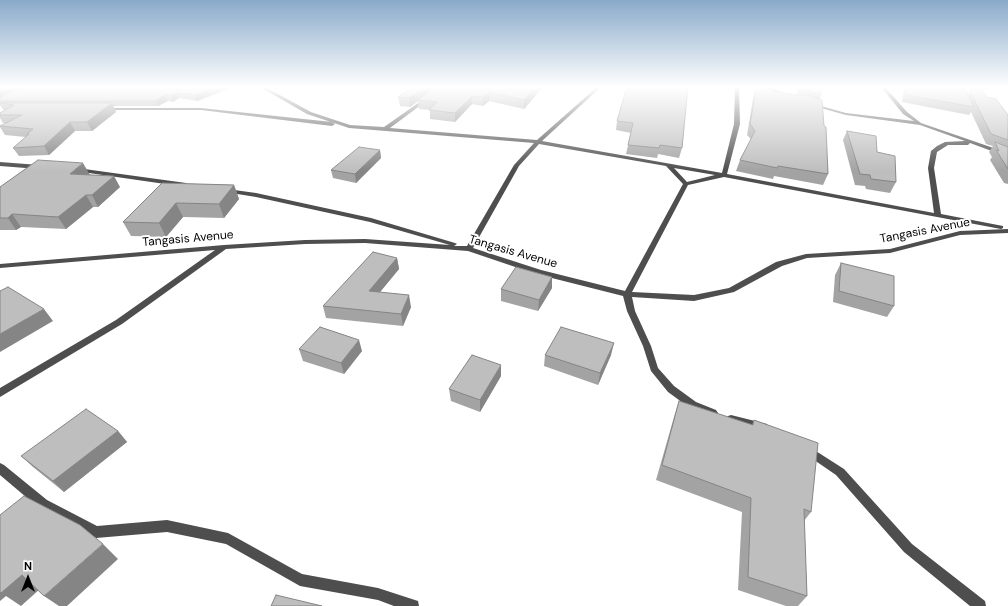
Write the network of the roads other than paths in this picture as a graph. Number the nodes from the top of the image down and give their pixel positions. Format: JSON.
{"nodes":[{"id":1,"x":256,"y":115,"type":"edge"},
{"id":2,"x":316,"y":115,"type":"edge"},
{"id":3,"x":404,"y":115,"type":"edge"},
{"id":4,"x":568,"y":115,"type":"edge"},
{"id":5,"x":737,"y":115,"type":"edge"},
{"id":6,"x":856,"y":115,"type":"edge"},
{"id":7,"x":908,"y":115,"type":"edge"},
{"id":8,"x":921,"y":124,"type":"junction"},
{"id":9,"x":349,"y":126,"type":"junction"},
{"id":10,"x":386,"y":128,"type":"junction"},
{"id":11,"x":538,"y":142,"type":"junction"},
{"id":12,"x":972,"y":143,"type":"junction"},
{"id":13,"x":1008,"y":156,"type":"edge"},
{"id":14,"x":0,"y":164,"type":"edge"},
{"id":15,"x":668,"y":165,"type":"junction"},
{"id":16,"x":48,"y":168,"type":"edge"},
{"id":17,"x":71,"y":170,"type":"edge"},
{"id":18,"x":724,"y":175,"type":"junction"},
{"id":19,"x":686,"y":184,"type":"junction"},
{"id":20,"x":195,"y":186,"type":"edge"},
{"id":21,"x":218,"y":189,"type":"edge"},
{"id":22,"x":938,"y":215,"type":"junction"},
{"id":23,"x":1008,"y":228,"type":"edge"},
{"id":24,"x":1008,"y":231,"type":"edge"},
{"id":25,"x":224,"y":247,"type":"junction"},
{"id":26,"x":470,"y":249,"type":"junction"},
{"id":27,"x":0,"y":266,"type":"edge"},
{"id":28,"x":627,"y":294,"type":"junction"},
{"id":29,"x":0,"y":393,"type":"edge"},
{"id":30,"x":771,"y":430,"type":"edge"},
{"id":31,"x":798,"y":442,"type":"edge"},
{"id":32,"x":0,"y":468,"type":"edge"},
{"id":33,"x":413,"y":606,"type":"edge"},
{"id":34,"x":980,"y":606,"type":"edge"}],
"edges":[{"from":1,"to":9,"type":"street"},
{"from":2,"to":9,"type":"street"},
{"from":3,"to":10,"type":"street"},
{"from":4,"to":11,"type":"street"},
{"from":5,"to":18,"type":"street"},
{"from":6,"to":8,"type":"street"},
{"from":7,"to":8,"type":"street"},
{"from":8,"to":12,"type":"street"},
{"from":9,"to":10,"type":"street"},
{"from":10,"to":11,"type":"street"},
{"from":11,"to":15,"type":"street"},
{"from":11,"to":26,"type":"street"},
{"from":12,"to":13,"type":"street"},
{"from":12,"to":22,"type":"street"},
{"from":14,"to":16,"type":"street"},
{"from":15,"to":18,"type":"street"},
{"from":15,"to":19,"type":"street"},
{"from":17,"to":20,"type":"street"},
{"from":18,"to":19,"type":"street"},
{"from":18,"to":22,"type":"street"},
{"from":19,"to":28,"type":"street"},
{"from":21,"to":26,"type":"street"},
{"from":22,"to":23,"type":"street"},
{"from":24,"to":28,"type":"street","name":"Tangasis Avenue"},
{"from":25,"to":26,"type":"street","name":"Tangasis Avenue"},
{"from":25,"to":27,"type":"street","name":"Tangasis Avenue"},
{"from":25,"to":29,"type":"street"},
{"from":26,"to":28,"type":"street","name":"Tangasis Avenue"},
{"from":28,"to":30,"type":"street"},
{"from":31,"to":34,"type":"street"},
{"from":32,"to":33,"type":"street"}]}
